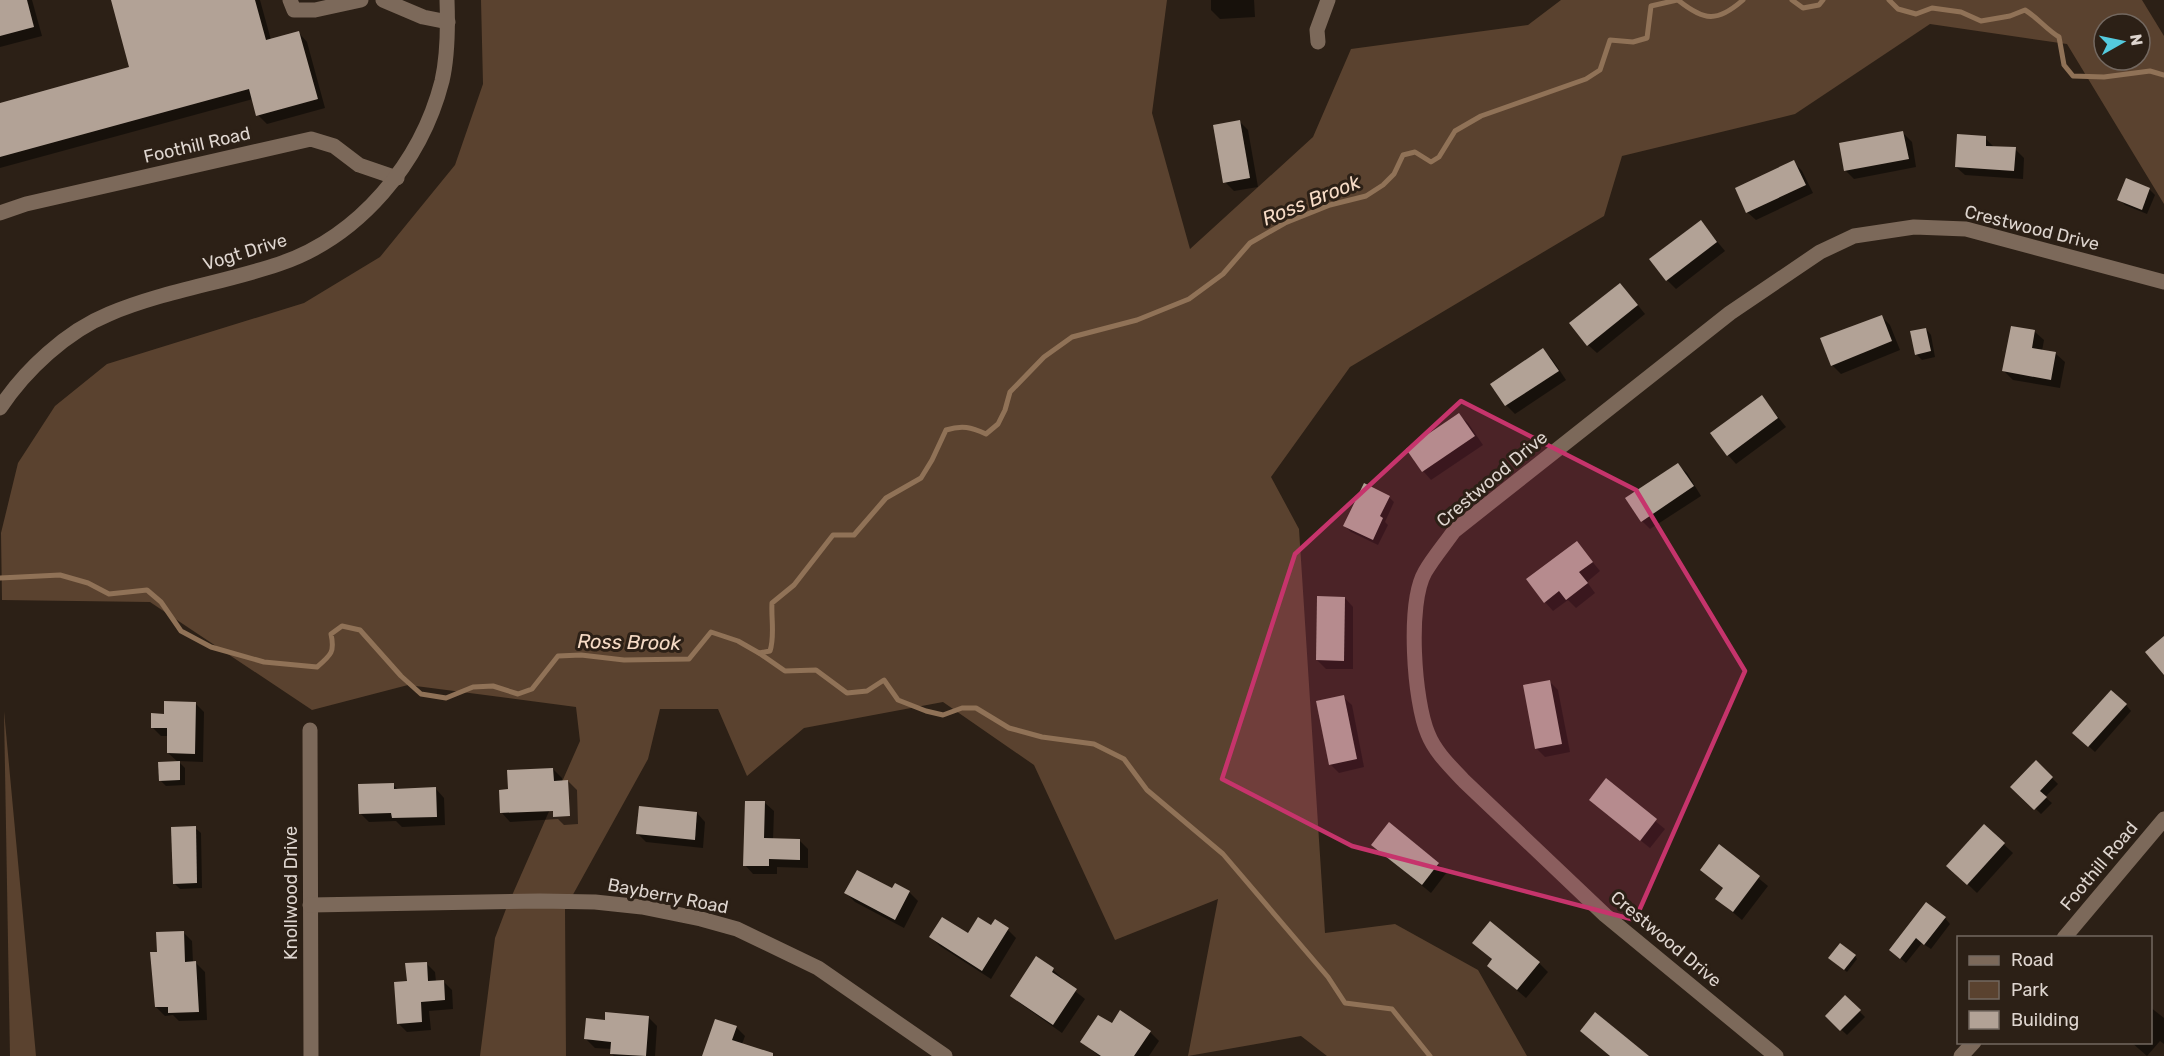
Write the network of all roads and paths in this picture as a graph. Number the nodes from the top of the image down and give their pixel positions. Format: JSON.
{"nodes":[{"id":1,"x":361,"y":0,"type":"edge"},
{"id":2,"x":383,"y":0,"type":"edge"},
{"id":3,"x":447,"y":0,"type":"edge"},
{"id":4,"x":1328,"y":0,"type":"edge"},
{"id":5,"x":292,"y":5,"type":"edge"},
{"id":6,"x":448,"y":22,"type":"junction"},
{"id":7,"x":1318,"y":42,"type":"dead end"},
{"id":8,"x":397,"y":178,"type":"junction"},
{"id":9,"x":0,"y":213,"type":"edge"},
{"id":10,"x":2164,"y":282,"type":"edge"},
{"id":11,"x":0,"y":408,"type":"edge"},
{"id":12,"x":310,"y":730,"type":"dead end"},
{"id":13,"x":2164,"y":819,"type":"edge"},
{"id":14,"x":310,"y":905,"type":"junction"},
{"id":15,"x":2066,"y":936,"type":"edge"},
{"id":16,"x":1972,"y":1044,"type":"edge"},
{"id":17,"x":311,"y":1056,"type":"edge"},
{"id":18,"x":945,"y":1056,"type":"edge"},
{"id":19,"x":1776,"y":1056,"type":"edge"},
{"id":20,"x":1961,"y":1056,"type":"edge"}],
"edges":[{"from":1,"to":5,"type":"street"},
{"from":2,"to":6,"type":"street"},
{"from":3,"to":6,"type":"street","name":"Vogt Drive"},
{"from":4,"to":7,"type":"street"},
{"from":6,"to":8,"type":"street","name":"Vogt Drive"},
{"from":8,"to":9,"type":"street","name":"Foothill Road"},
{"from":8,"to":11,"type":"street","name":"Vogt Drive"},
{"from":10,"to":19,"type":"street","name":"Crestwood Drive"},
{"from":12,"to":14,"type":"street","name":"Knollwood Drive"},
{"from":13,"to":15,"type":"street","name":"Foothill Road"},
{"from":14,"to":17,"type":"street","name":"Knollwood Drive"},
{"from":14,"to":18,"type":"street","name":"Bayberry Road"},
{"from":16,"to":20,"type":"street"}]}
